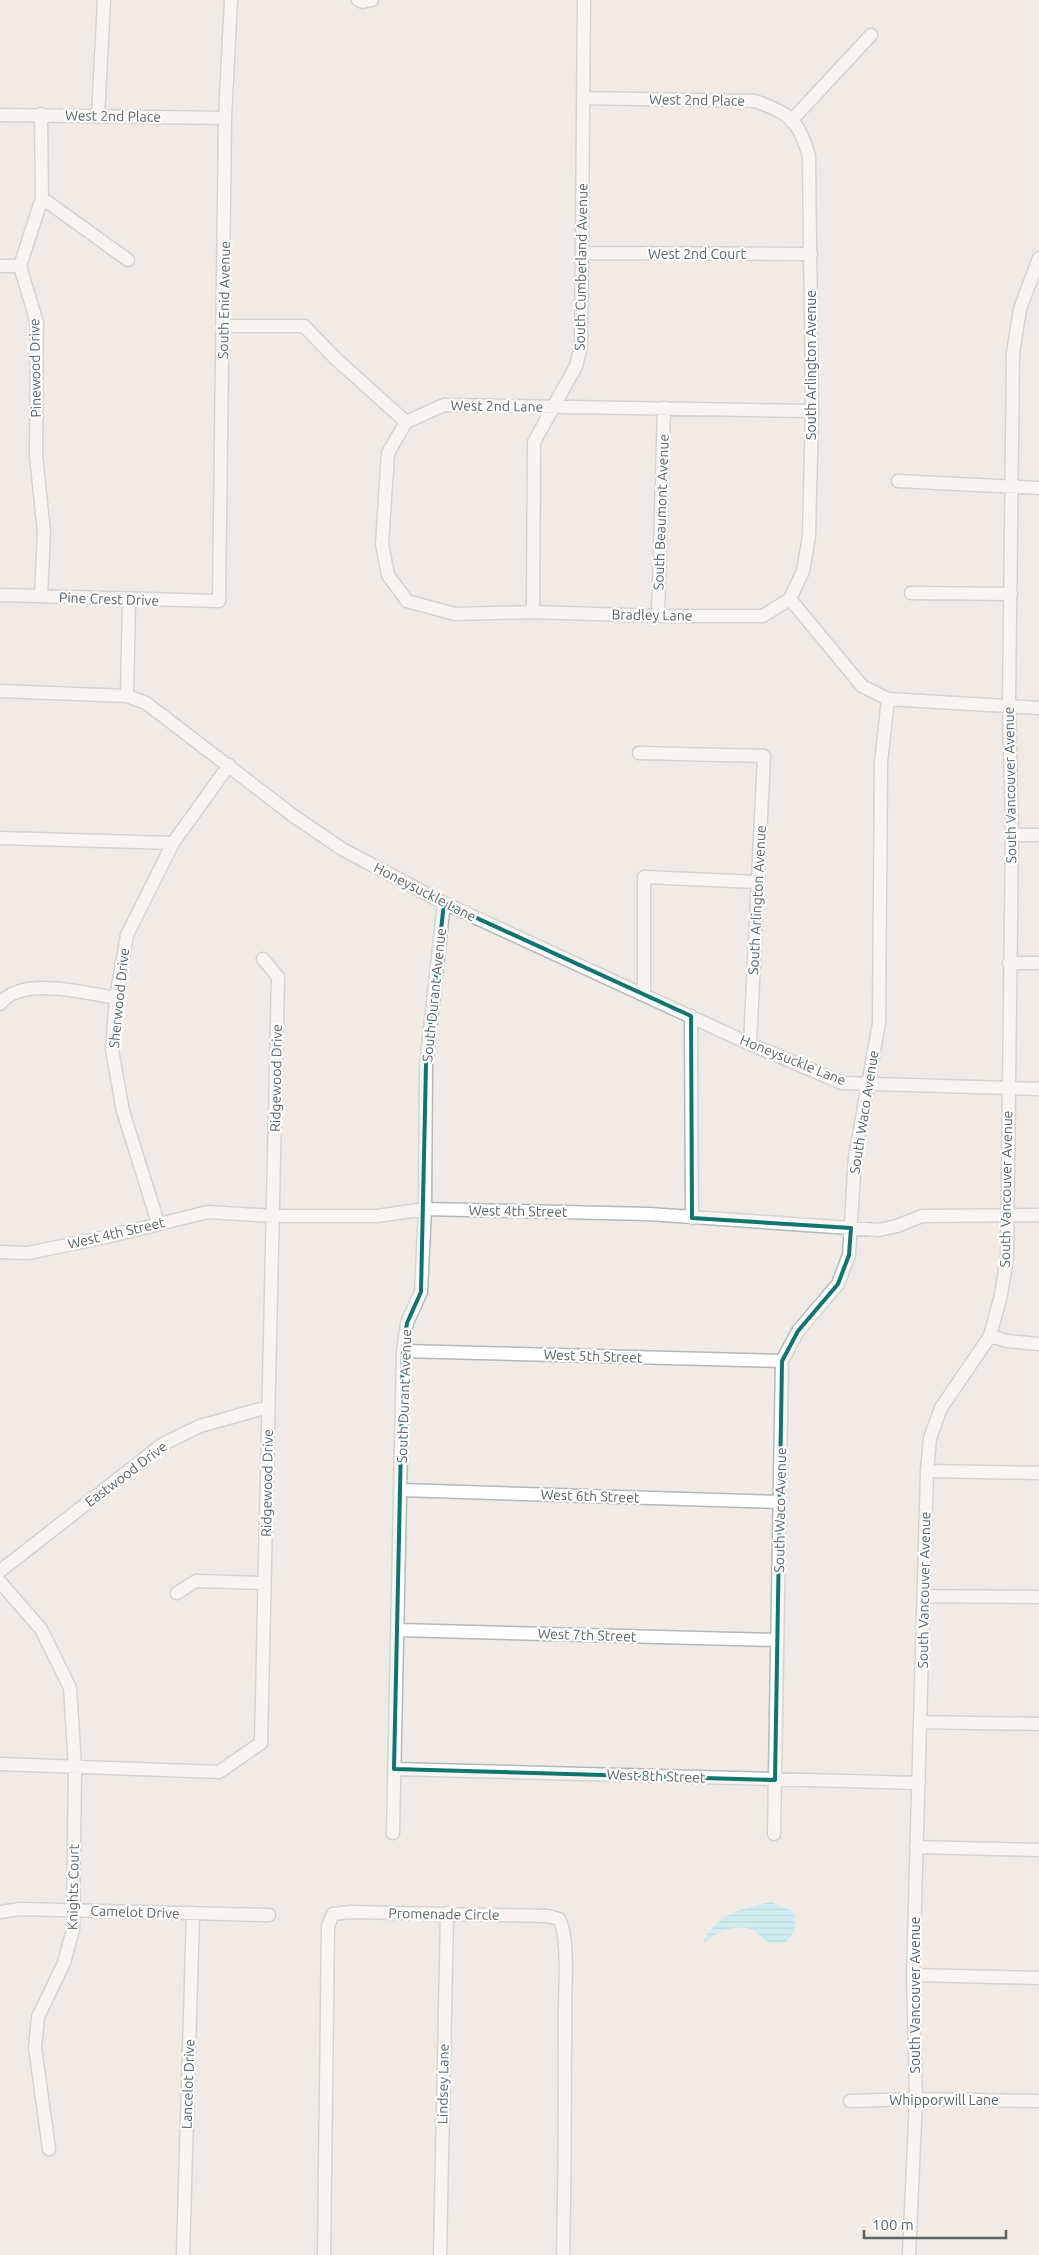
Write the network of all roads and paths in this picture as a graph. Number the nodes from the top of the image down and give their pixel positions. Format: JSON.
{"nodes":[{"id":1,"x":104,"y":0,"type":"edge"},
{"id":2,"x":231,"y":0,"type":"edge"},
{"id":3,"x":358,"y":0,"type":"edge"},
{"id":4,"x":372,"y":0,"type":"edge"},
{"id":5,"x":584,"y":0,"type":"edge"},
{"id":6,"x":872,"y":35,"type":"dead end"},
{"id":7,"x":583,"y":98,"type":"junction"},
{"id":8,"x":41,"y":114,"type":"junction"},
{"id":9,"x":0,"y":115,"type":"edge"},
{"id":10,"x":98,"y":116,"type":"junction"},
{"id":11,"x":226,"y":118,"type":"junction"},
{"id":12,"x":791,"y":121,"type":"junction"},
{"id":13,"x":801,"y":130,"type":"joint"},
{"id":14,"x":42,"y":198,"type":"junction"},
{"id":15,"x":582,"y":253,"type":"junction"},
{"id":16,"x":812,"y":254,"type":"junction"},
{"id":17,"x":1039,"y":258,"type":"edge"},
{"id":18,"x":128,"y":260,"type":"dead end"},
{"id":19,"x":0,"y":266,"type":"edge"},
{"id":20,"x":20,"y":266,"type":"junction"},
{"id":21,"x":224,"y":326,"type":"junction"},
{"id":22,"x":555,"y":407,"type":"junction"},
{"id":23,"x":664,"y":408,"type":"junction"},
{"id":24,"x":812,"y":411,"type":"junction"},
{"id":25,"x":406,"y":422,"type":"junction"},
{"id":26,"x":898,"y":481,"type":"dead end"},
{"id":27,"x":1013,"y":486,"type":"junction"},
{"id":28,"x":1039,"y":488,"type":"edge"},
{"id":29,"x":911,"y":593,"type":"dead end"},
{"id":30,"x":1011,"y":594,"type":"junction"},
{"id":31,"x":0,"y":595,"type":"edge"},
{"id":32,"x":41,"y":596,"type":"junction"},
{"id":33,"x":790,"y":599,"type":"junction"},
{"id":34,"x":129,"y":600,"type":"junction"},
{"id":35,"x":219,"y":601,"type":"joint"},
{"id":36,"x":533,"y":612,"type":"junction"},
{"id":37,"x":658,"y":616,"type":"junction"},
{"id":38,"x":0,"y":691,"type":"edge"},
{"id":39,"x":127,"y":696,"type":"junction"},
{"id":40,"x":888,"y":699,"type":"junction"},
{"id":41,"x":1009,"y":706,"type":"junction"},
{"id":42,"x":1039,"y":708,"type":"edge"},
{"id":43,"x":639,"y":753,"type":"dead end"},
{"id":44,"x":229,"y":766,"type":"junction"},
{"id":45,"x":1012,"y":835,"type":"junction"},
{"id":46,"x":1039,"y":836,"type":"edge"},
{"id":47,"x":0,"y":838,"type":"edge"},
{"id":48,"x":173,"y":843,"type":"junction"},
{"id":49,"x":757,"y":882,"type":"junction"},
{"id":50,"x":444,"y":903,"type":"junction"},
{"id":51,"x":263,"y":960,"type":"dead end"},
{"id":52,"x":1009,"y":963,"type":"junction"},
{"id":53,"x":1039,"y":963,"type":"edge"},
{"id":54,"x":644,"y":994,"type":"junction"},
{"id":55,"x":116,"y":998,"type":"junction"},
{"id":56,"x":0,"y":1004,"type":"edge"},
{"id":57,"x":691,"y":1016,"type":"junction"},
{"id":58,"x":750,"y":1044,"type":"junction"},
{"id":59,"x":869,"y":1085,"type":"junction"},
{"id":60,"x":1008,"y":1089,"type":"junction"},
{"id":61,"x":1039,"y":1089,"type":"edge"},
{"id":62,"x":425,"y":1209,"type":"junction"},
{"id":63,"x":1007,"y":1214,"type":"junction"},
{"id":64,"x":1039,"y":1215,"type":"edge"},
{"id":65,"x":273,"y":1216,"type":"junction"},
{"id":66,"x":692,"y":1218,"type":"junction"},
{"id":67,"x":158,"y":1223,"type":"junction"},
{"id":68,"x":851,"y":1228,"type":"junction"},
{"id":69,"x":0,"y":1252,"type":"edge"},
{"id":70,"x":990,"y":1336,"type":"junction"},
{"id":71,"x":1039,"y":1344,"type":"edge"},
{"id":72,"x":403,"y":1351,"type":"junction"},
{"id":73,"x":782,"y":1362,"type":"junction"},
{"id":74,"x":268,"y":1407,"type":"junction"},
{"id":75,"x":927,"y":1471,"type":"junction"},
{"id":76,"x":1039,"y":1473,"type":"edge"},
{"id":77,"x":401,"y":1490,"type":"junction"},
{"id":78,"x":780,"y":1502,"type":"junction"},
{"id":79,"x":0,"y":1571,"type":"edge"},
{"id":80,"x":0,"y":1582,"type":"edge"},
{"id":81,"x":264,"y":1583,"type":"junction"},
{"id":82,"x":177,"y":1593,"type":"dead end"},
{"id":83,"x":924,"y":1596,"type":"junction"},
{"id":84,"x":1039,"y":1597,"type":"edge"},
{"id":85,"x":398,"y":1630,"type":"junction"},
{"id":86,"x":777,"y":1640,"type":"junction"},
{"id":87,"x":921,"y":1722,"type":"junction"},
{"id":88,"x":1039,"y":1724,"type":"edge"},
{"id":89,"x":0,"y":1764,"type":"edge"},
{"id":90,"x":75,"y":1766,"type":"junction"},
{"id":91,"x":394,"y":1769,"type":"junction"},
{"id":92,"x":775,"y":1780,"type":"junction"},
{"id":93,"x":919,"y":1783,"type":"junction"},
{"id":94,"x":393,"y":1833,"type":"dead end"},
{"id":95,"x":774,"y":1834,"type":"dead end"},
{"id":96,"x":916,"y":1847,"type":"junction"},
{"id":97,"x":1039,"y":1850,"type":"edge"},
{"id":98,"x":73,"y":1910,"type":"junction"},
{"id":99,"x":0,"y":1912,"type":"edge"},
{"id":100,"x":193,"y":1913,"type":"junction"},
{"id":101,"x":446,"y":1913,"type":"junction"},
{"id":102,"x":269,"y":1915,"type":"dead end"},
{"id":103,"x":913,"y":1975,"type":"junction"},
{"id":104,"x":1039,"y":1978,"type":"edge"},
{"id":105,"x":916,"y":2099,"type":"junction"},
{"id":106,"x":850,"y":2101,"type":"dead end"},
{"id":107,"x":1039,"y":2101,"type":"edge"},
{"id":108,"x":49,"y":2149,"type":"dead end"},
{"id":109,"x":183,"y":2255,"type":"edge"},
{"id":110,"x":324,"y":2255,"type":"edge"},
{"id":111,"x":440,"y":2255,"type":"edge"},
{"id":112,"x":562,"y":2255,"type":"edge"},
{"id":113,"x":909,"y":2255,"type":"edge"}],
"edges":[{"from":1,"to":10,"type":"street"},
{"from":2,"to":11,"type":"street","name":"South Enid Avenue"},
{"from":3,"to":4,"type":"street"},
{"from":5,"to":7,"type":"street","name":"South Cumberland Avenue"},
{"from":6,"to":12,"type":"street"},
{"from":7,"to":12,"type":"street","name":"West 2nd Place"},
{"from":7,"to":15,"type":"street","name":"South Cumberland Avenue"},
{"from":8,"to":9,"type":"street","name":"West 2nd Place"},
{"from":8,"to":10,"type":"street","name":"West 2nd Place"},
{"from":8,"to":14,"type":"street"},
{"from":10,"to":11,"type":"street","name":"West 2nd Place"},
{"from":11,"to":21,"type":"street","name":"South Enid Avenue"},
{"from":12,"to":13,"type":"street","name":"West 2nd Place"},
{"from":13,"to":16,"type":"street","name":"South Arlington Avenue"},
{"from":14,"to":18,"type":"street"},
{"from":14,"to":20,"type":"street"},
{"from":15,"to":16,"type":"street","name":"West 2nd Court"},
{"from":15,"to":22,"type":"street","name":"South Cumberland Avenue"},
{"from":16,"to":24,"type":"street","name":"South Arlington Avenue"},
{"from":17,"to":27,"type":"street","name":"South Vancouver Avenue"},
{"from":19,"to":20,"type":"street"},
{"from":20,"to":32,"type":"street","name":"Pinewood Drive"},
{"from":21,"to":25,"type":"street"},
{"from":21,"to":35,"type":"street","name":"South Enid Avenue"},
{"from":22,"to":23,"type":"street","name":"West 2nd Lane"},
{"from":22,"to":25,"type":"street","name":"West 2nd Lane"},
{"from":22,"to":36,"type":"street","name":"South Cumberland Avenue"},
{"from":23,"to":24,"type":"street","name":"West 2nd Lane"},
{"from":23,"to":37,"type":"street","name":"South Beaumont Avenue"},
{"from":24,"to":33,"type":"street","name":"South Arlington Avenue"},
{"from":25,"to":36,"type":"street","name":"Bradley Lane"},
{"from":26,"to":27,"type":"street"},
{"from":27,"to":28,"type":"street"},
{"from":27,"to":30,"type":"street","name":"South Vancouver Avenue"},
{"from":29,"to":30,"type":"street"},
{"from":30,"to":41,"type":"street","name":"South Vancouver Avenue"},
{"from":31,"to":32,"type":"street","name":"Pine Crest Drive"},
{"from":32,"to":34,"type":"street","name":"Pine Crest Drive"},
{"from":33,"to":37,"type":"street","name":"Bradley Lane"},
{"from":33,"to":40,"type":"street"},
{"from":34,"to":35,"type":"street","name":"Pine Crest Drive"},
{"from":34,"to":39,"type":"street"},
{"from":36,"to":37,"type":"street","name":"Bradley Lane"},
{"from":38,"to":39,"type":"street","name":"Honeysuckle Lane"},
{"from":39,"to":44,"type":"street","name":"Honeysuckle Lane"},
{"from":40,"to":41,"type":"street"},
{"from":40,"to":59,"type":"street","name":"South Waco Avenue"},
{"from":41,"to":42,"type":"street"},
{"from":41,"to":45,"type":"street","name":"South Vancouver Avenue"},
{"from":43,"to":49,"type":"street","name":"South Arlington Avenue"},
{"from":44,"to":48,"type":"street","name":"Sherwood Drive"},
{"from":44,"to":50,"type":"street","name":"Honeysuckle Lane"},
{"from":45,"to":46,"type":"street"},
{"from":45,"to":52,"type":"street","name":"South Vancouver Avenue"},
{"from":47,"to":48,"type":"street"},
{"from":48,"to":55,"type":"street","name":"Sherwood Drive"},
{"from":49,"to":54,"type":"street"},
{"from":49,"to":58,"type":"street","name":"South Arlington Avenue"},
{"from":50,"to":54,"type":"street","name":"Honeysuckle Lane"},
{"from":50,"to":62,"type":"street","name":"South Durant Avenue"},
{"from":51,"to":65,"type":"street","name":"Ridgewood Drive"},
{"from":52,"to":53,"type":"street"},
{"from":52,"to":60,"type":"street","name":"South Vancouver Avenue"},
{"from":54,"to":57,"type":"street","name":"Honeysuckle Lane"},
{"from":55,"to":56,"type":"street"},
{"from":55,"to":67,"type":"street","name":"Sherwood Drive"},
{"from":57,"to":58,"type":"street","name":"Honeysuckle Lane"},
{"from":57,"to":66,"type":"street"},
{"from":58,"to":59,"type":"street","name":"Honeysuckle Lane"},
{"from":59,"to":60,"type":"street","name":"Honeysuckle Lane"},
{"from":59,"to":68,"type":"street","name":"South Waco Avenue"},
{"from":60,"to":61,"type":"street","name":"Honeysuckle Lane"},
{"from":60,"to":63,"type":"street","name":"South Vancouver Avenue"},
{"from":62,"to":65,"type":"street","name":"West 4th Street"},
{"from":62,"to":66,"type":"street","name":"West 4th Street"},
{"from":62,"to":72,"type":"street","name":"South Durant Avenue"},
{"from":63,"to":64,"type":"street","name":"West 4th Street"},
{"from":63,"to":68,"type":"street","name":"West 4th Street"},
{"from":63,"to":70,"type":"street","name":"South Vancouver Avenue"},
{"from":65,"to":67,"type":"street","name":"West 4th Street"},
{"from":65,"to":74,"type":"street","name":"Ridgewood Drive"},
{"from":66,"to":68,"type":"street","name":"West 4th Street"},
{"from":67,"to":69,"type":"street","name":"West 4th Street"},
{"from":68,"to":73,"type":"street","name":"South Waco Avenue"},
{"from":70,"to":71,"type":"street"},
{"from":70,"to":75,"type":"street","name":"South Vancouver Avenue"},
{"from":72,"to":73,"type":"street","name":"West 5th Street"},
{"from":72,"to":77,"type":"street","name":"South Durant Avenue"},
{"from":73,"to":78,"type":"street","name":"South Waco Avenue"},
{"from":74,"to":79,"type":"street","name":"Eastwood Drive"},
{"from":74,"to":81,"type":"street","name":"Ridgewood Drive"},
{"from":75,"to":76,"type":"street"},
{"from":75,"to":83,"type":"street","name":"South Vancouver Avenue"},
{"from":77,"to":78,"type":"street","name":"West 6th Street"},
{"from":77,"to":85,"type":"street","name":"South Durant Avenue"},
{"from":78,"to":86,"type":"street","name":"South Waco Avenue"},
{"from":80,"to":90,"type":"street","name":"Knights Court"},
{"from":81,"to":82,"type":"street"},
{"from":81,"to":90,"type":"street","name":"Ridgewood Drive"},
{"from":83,"to":84,"type":"street"},
{"from":83,"to":87,"type":"street","name":"South Vancouver Avenue"},
{"from":85,"to":86,"type":"street","name":"West 7th Street"},
{"from":85,"to":91,"type":"street","name":"South Durant Avenue"},
{"from":86,"to":92,"type":"street","name":"South Waco Avenue"},
{"from":87,"to":88,"type":"street"},
{"from":87,"to":93,"type":"street","name":"South Vancouver Avenue"},
{"from":89,"to":90,"type":"street","name":"Ridgewood Drive"},
{"from":90,"to":98,"type":"street","name":"Knights Court"},
{"from":91,"to":92,"type":"street","name":"West 8th Street"},
{"from":91,"to":94,"type":"street","name":"South Durant Avenue"},
{"from":92,"to":93,"type":"street","name":"West 8th Street"},
{"from":92,"to":95,"type":"street","name":"South Waco Avenue"},
{"from":93,"to":96,"type":"street","name":"South Vancouver Avenue"},
{"from":96,"to":97,"type":"street"},
{"from":96,"to":103,"type":"street","name":"South Vancouver Avenue"},
{"from":98,"to":99,"type":"street","name":"Camelot Drive"},
{"from":98,"to":100,"type":"street","name":"Camelot Drive"},
{"from":98,"to":108,"type":"street","name":"Knights Court"},
{"from":100,"to":102,"type":"street","name":"Camelot Drive"},
{"from":100,"to":109,"type":"street","name":"Lancelot Drive"},
{"from":101,"to":110,"type":"street","name":"Promenade Circle"},
{"from":101,"to":111,"type":"street","name":"Lindsey Lane"},
{"from":101,"to":112,"type":"street","name":"Promenade Circle"},
{"from":103,"to":104,"type":"street"},
{"from":103,"to":105,"type":"street","name":"South Vancouver Avenue"},
{"from":105,"to":106,"type":"street","name":"Whipporwill Lane"},
{"from":105,"to":107,"type":"street","name":"Whipporwill Lane"},
{"from":105,"to":113,"type":"street","name":"South Vancouver Avenue"}]}
